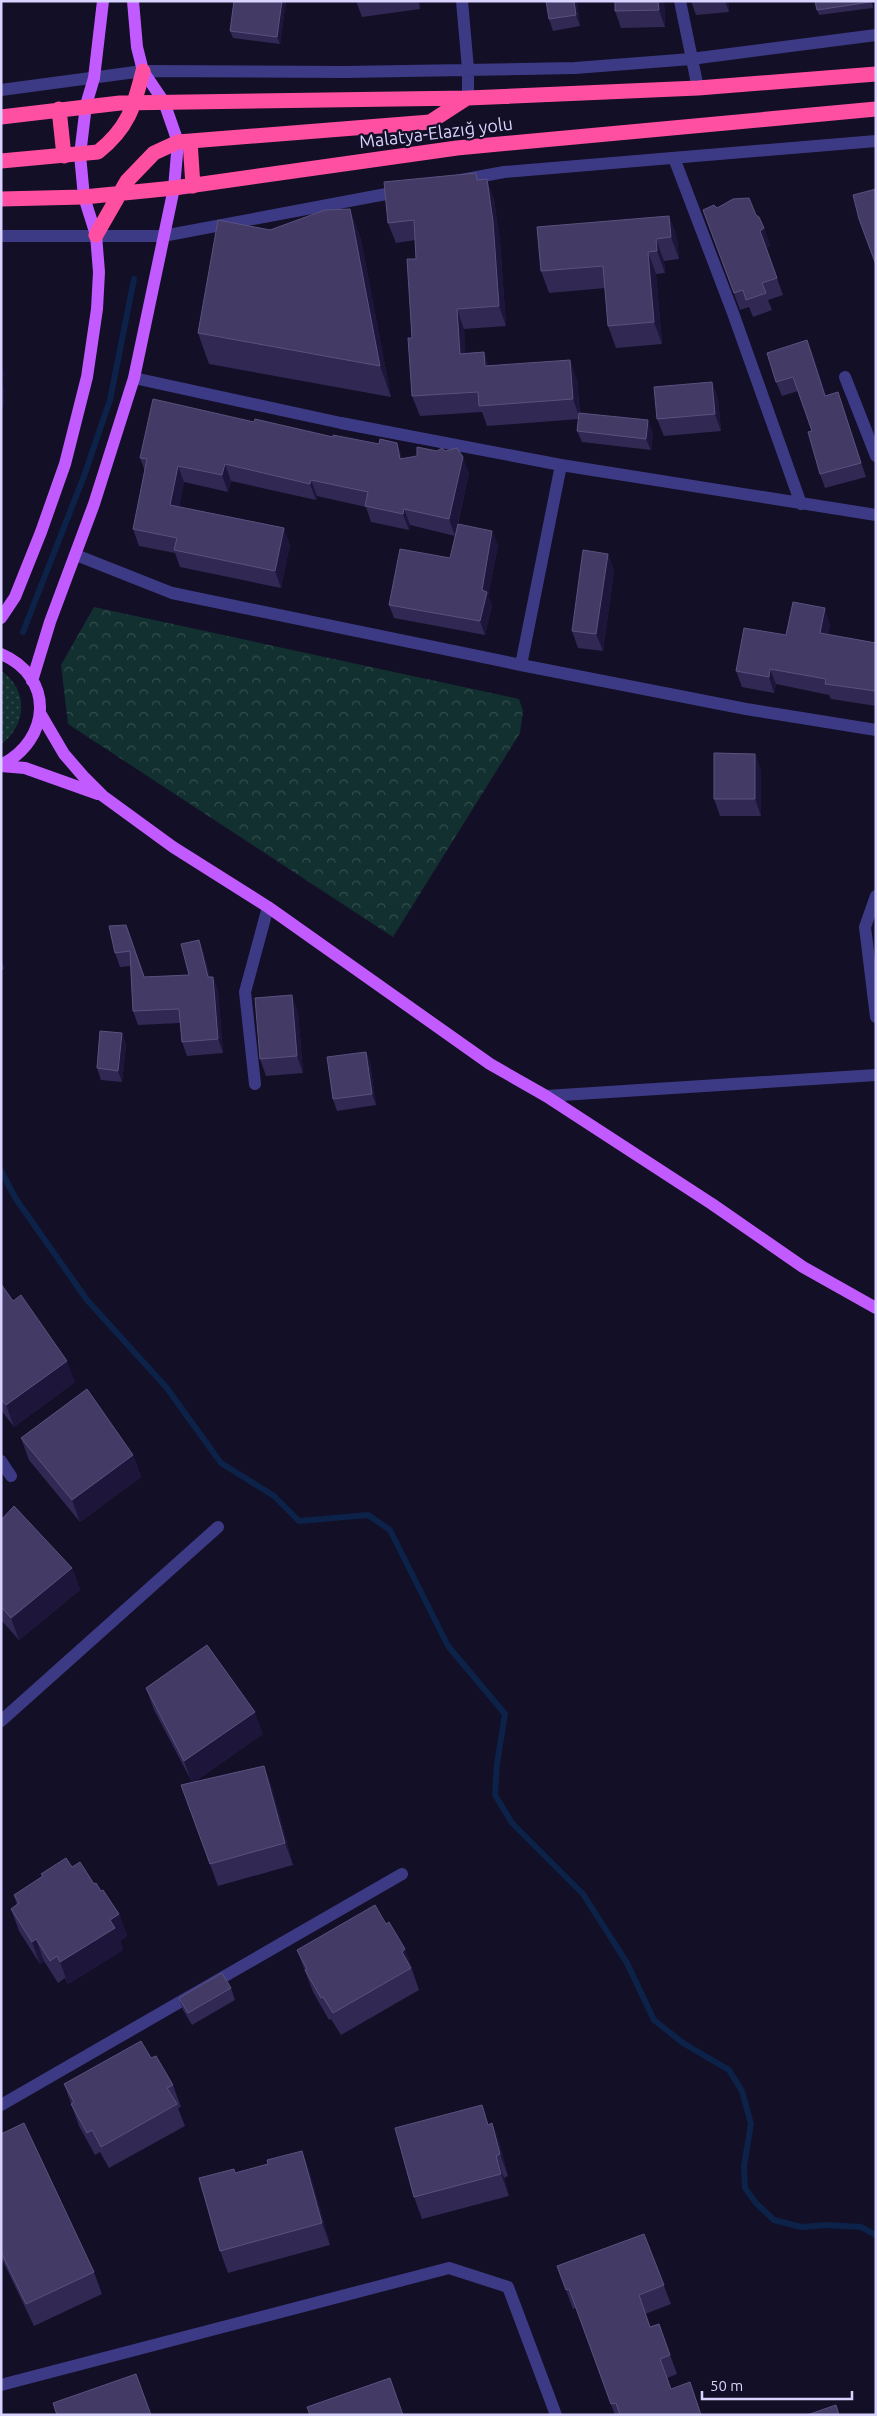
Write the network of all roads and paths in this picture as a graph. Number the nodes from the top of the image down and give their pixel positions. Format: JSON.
{"nodes":[{"id":1,"x":103,"y":1,"type":"edge"},
{"id":2,"x":133,"y":1,"type":"edge"},
{"id":3,"x":462,"y":1,"type":"edge"},
{"id":4,"x":680,"y":1,"type":"edge"},
{"id":5,"x":876,"y":35,"type":"edge"},
{"id":6,"x":691,"y":59,"type":"junction"},
{"id":7,"x":468,"y":69,"type":"junction"},
{"id":8,"x":143,"y":71,"type":"junction"},
{"id":9,"x":876,"y":74,"type":"edge"},
{"id":10,"x":94,"y":78,"type":"junction"},
{"id":11,"x":698,"y":88,"type":"junction"},
{"id":12,"x":1,"y":90,"type":"edge"},
{"id":13,"x":468,"y":98,"type":"junction"},
{"id":14,"x":164,"y":102,"type":"junction"},
{"id":15,"x":135,"y":103,"type":"junction"},
{"id":16,"x":86,"y":106,"type":"junction"},
{"id":17,"x":59,"y":109,"type":"junction"},
{"id":18,"x":876,"y":109,"type":"edge"},
{"id":19,"x":1,"y":117,"type":"edge"},
{"id":20,"x":184,"y":141,"type":"junction"},
{"id":21,"x":876,"y":141,"type":"edge"},
{"id":22,"x":80,"y":155,"type":"junction"},
{"id":23,"x":64,"y":156,"type":"junction"},
{"id":24,"x":674,"y":158,"type":"junction"},
{"id":25,"x":1,"y":161,"type":"edge"},
{"id":26,"x":446,"y":183,"type":"edge"},
{"id":27,"x":193,"y":186,"type":"junction"},
{"id":28,"x":174,"y":188,"type":"junction"},
{"id":29,"x":417,"y":188,"type":"edge"},
{"id":30,"x":118,"y":194,"type":"junction"},
{"id":31,"x":84,"y":197,"type":"junction"},
{"id":32,"x":1,"y":199,"type":"edge"},
{"id":33,"x":96,"y":234,"type":"junction"},
{"id":34,"x":1,"y":236,"type":"edge"},
{"id":35,"x":163,"y":236,"type":"junction"},
{"id":36,"x":845,"y":377,"type":"dead end"},
{"id":37,"x":134,"y":378,"type":"junction"},
{"id":38,"x":876,"y":456,"type":"edge"},
{"id":39,"x":561,"y":465,"type":"junction"},
{"id":40,"x":801,"y":504,"type":"junction"},
{"id":41,"x":876,"y":515,"type":"edge"},
{"id":42,"x":76,"y":555,"type":"junction"},
{"id":43,"x":1,"y":618,"type":"edge"},
{"id":44,"x":1,"y":654,"type":"edge"},
{"id":45,"x":521,"y":665,"type":"junction"},
{"id":46,"x":32,"y":681,"type":"junction"},
{"id":47,"x":40,"y":713,"type":"junction"},
{"id":48,"x":876,"y":730,"type":"edge"},
{"id":49,"x":1,"y":766,"type":"edge"},
{"id":50,"x":103,"y":796,"type":"junction"},
{"id":51,"x":876,"y":896,"type":"edge"},
{"id":52,"x":268,"y":908,"type":"junction"},
{"id":53,"x":876,"y":1017,"type":"edge"},
{"id":54,"x":876,"y":1076,"type":"edge"},
{"id":55,"x":255,"y":1084,"type":"dead end"},
{"id":56,"x":546,"y":1096,"type":"junction"},
{"id":57,"x":876,"y":1308,"type":"edge"},
{"id":58,"x":1,"y":1461,"type":"edge"},
{"id":59,"x":11,"y":1476,"type":"dead end"},
{"id":60,"x":218,"y":1528,"type":"dead end"},
{"id":61,"x":1,"y":1721,"type":"edge"},
{"id":62,"x":402,"y":1874,"type":"dead end"},
{"id":63,"x":1,"y":2105,"type":"edge"},
{"id":64,"x":1,"y":2385,"type":"edge"},
{"id":65,"x":556,"y":2415,"type":"edge"}],
"edges":[{"from":1,"to":10,"type":"main road"},
{"from":2,"to":8,"type":"main road"},
{"from":3,"to":7,"type":"street"},
{"from":4,"to":6,"type":"street"},
{"from":5,"to":6,"type":"street"},
{"from":6,"to":7,"type":"street"},
{"from":6,"to":11,"type":"street"},
{"from":7,"to":8,"type":"street"},
{"from":7,"to":13,"type":"street"},
{"from":8,"to":10,"type":"street"},
{"from":8,"to":14,"type":"main road"},
{"from":8,"to":15,"type":"highway"},
{"from":9,"to":11,"type":"highway","name":"Malatya-Elazığ yolu"},
{"from":10,"to":12,"type":"street"},
{"from":10,"to":16,"type":"main road"},
{"from":11,"to":13,"type":"highway","name":"Malatya-Elazığ yolu"},
{"from":13,"to":14,"type":"highway","name":"Malatya-Elazığ yolu"},
{"from":13,"to":20,"type":"highway"},
{"from":14,"to":15,"type":"highway","name":"Malatya-Elazığ yolu"},
{"from":14,"to":20,"type":"main road"},
{"from":15,"to":16,"type":"highway","name":"Malatya-Elazığ yolu"},
{"from":15,"to":22,"type":"highway"},
{"from":16,"to":17,"type":"highway","name":"Malatya-Elazığ yolu"},
{"from":16,"to":22,"type":"main road"},
{"from":17,"to":19,"type":"highway","name":"Malatya-Elazığ yolu"},
{"from":17,"to":23,"type":"highway"},
{"from":18,"to":27,"type":"highway","name":"Malatya-Elazığ yolu"},
{"from":20,"to":27,"type":"highway"},
{"from":20,"to":28,"type":"main road"},
{"from":20,"to":30,"type":"highway"},
{"from":21,"to":24,"type":"street"},
{"from":22,"to":23,"type":"highway"},
{"from":22,"to":31,"type":"main road"},
{"from":23,"to":25,"type":"highway"},
{"from":24,"to":26,"type":"street"},
{"from":24,"to":40,"type":"street"},
{"from":27,"to":28,"type":"highway","name":"Malatya-Elazığ yolu"},
{"from":28,"to":30,"type":"highway","name":"Malatya-Elazığ yolu"},
{"from":28,"to":35,"type":"main road"},
{"from":29,"to":35,"type":"street"},
{"from":30,"to":31,"type":"highway","name":"Malatya-Elazığ yolu"},
{"from":30,"to":33,"type":"highway"},
{"from":31,"to":32,"type":"highway","name":"Malatya-Elazığ yolu"},
{"from":31,"to":33,"type":"main road"},
{"from":33,"to":34,"type":"street"},
{"from":33,"to":35,"type":"street"},
{"from":33,"to":43,"type":"main road"},
{"from":35,"to":37,"type":"main road"},
{"from":36,"to":38,"type":"street"},
{"from":37,"to":39,"type":"street"},
{"from":37,"to":42,"type":"main road"},
{"from":39,"to":40,"type":"street"},
{"from":39,"to":45,"type":"street"},
{"from":40,"to":41,"type":"street"},
{"from":42,"to":45,"type":"street"},
{"from":42,"to":46,"type":"main road"},
{"from":44,"to":46,"type":"main road"},
{"from":45,"to":48,"type":"street"},
{"from":46,"to":47,"type":"main road"},
{"from":47,"to":49,"type":"main road"},
{"from":47,"to":50,"type":"main road"},
{"from":49,"to":50,"type":"main road"},
{"from":50,"to":52,"type":"main road"},
{"from":51,"to":53,"type":"street"},
{"from":52,"to":55,"type":"street"},
{"from":52,"to":56,"type":"main road"},
{"from":54,"to":56,"type":"street"},
{"from":56,"to":57,"type":"main road"},
{"from":58,"to":59,"type":"street"},
{"from":60,"to":61,"type":"street"},
{"from":62,"to":63,"type":"street"},
{"from":64,"to":65,"type":"street"}]}
